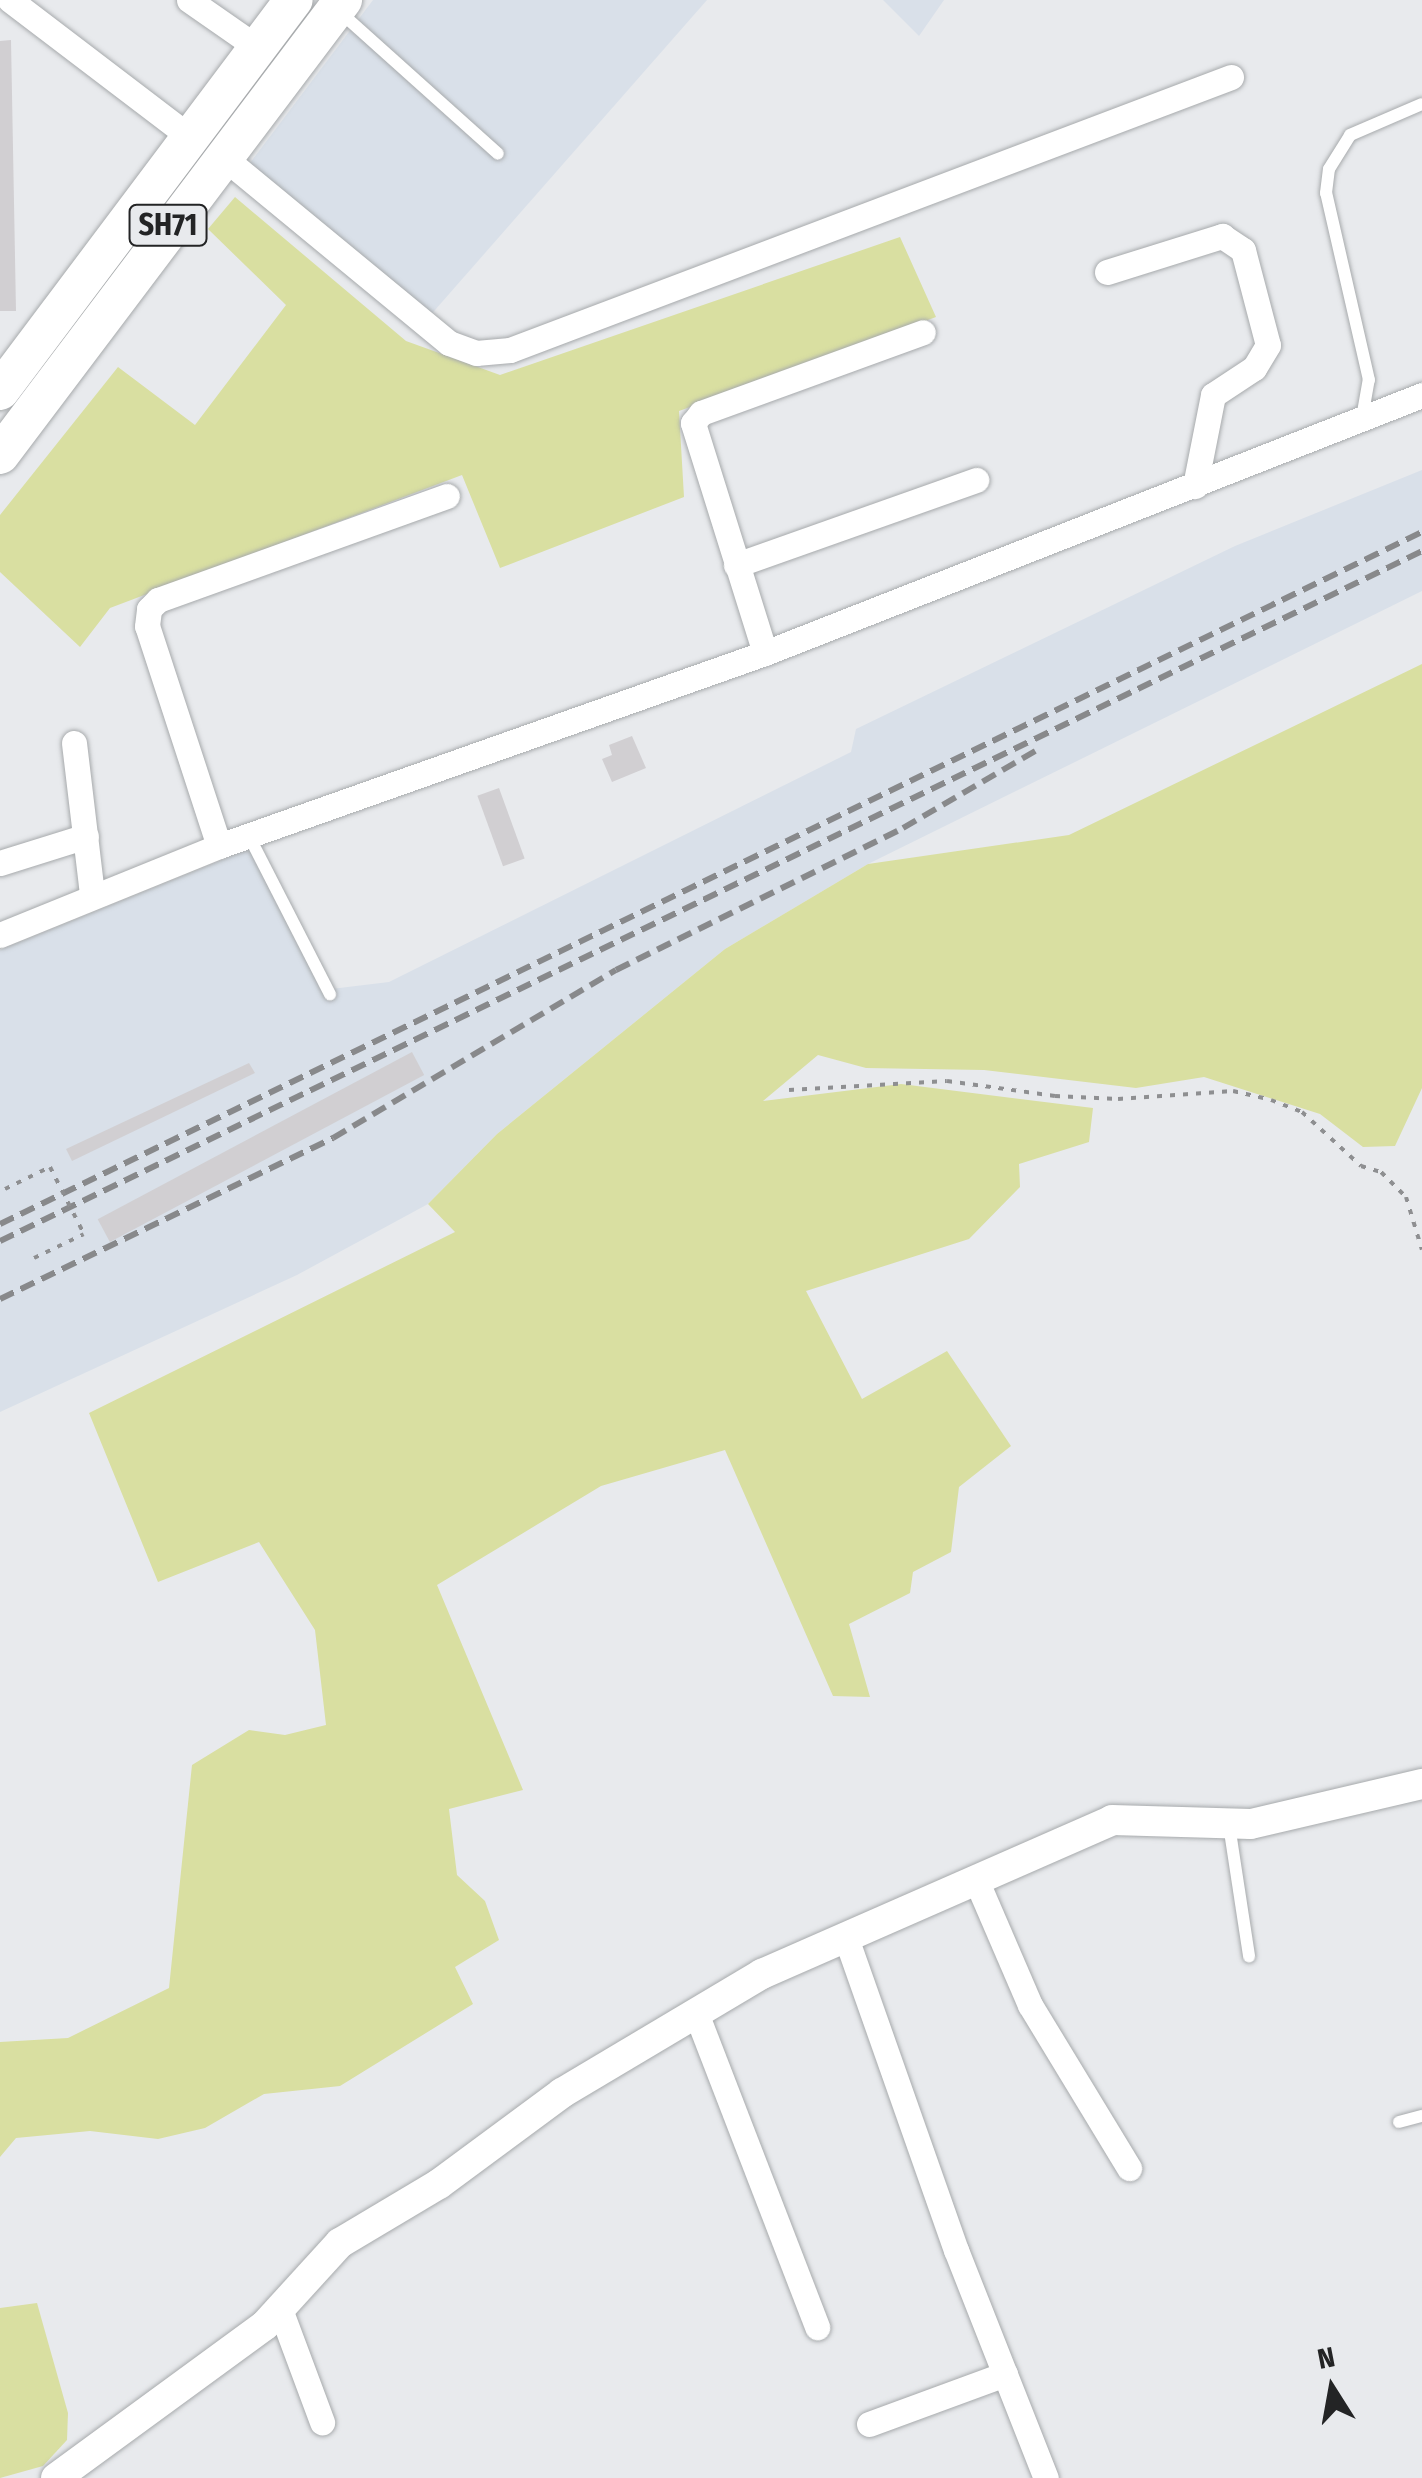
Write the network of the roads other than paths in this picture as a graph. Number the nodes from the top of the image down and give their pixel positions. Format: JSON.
{"nodes":[{"id":1,"x":189,"y":0,"type":"edge"},
{"id":2,"x":16,"y":2,"type":"edge"},
{"id":3,"x":320,"y":6,"type":"edge"},
{"id":4,"x":258,"y":48,"type":"junction"},
{"id":5,"x":1230,"y":77,"type":"dead end"},
{"id":6,"x":1422,"y":104,"type":"edge"},
{"id":7,"x":206,"y":147,"type":"junction"},
{"id":8,"x":498,"y":154,"type":"dead end"},
{"id":9,"x":1107,"y":272,"type":"dead end"},
{"id":10,"x":923,"y":332,"type":"dead end"},
{"id":11,"x":0,"y":391,"type":"edge"},
{"id":12,"x":1422,"y":395,"type":"edge"},
{"id":13,"x":1361,"y":420,"type":"junction"},
{"id":14,"x":0,"y":454,"type":"edge"},
{"id":15,"x":976,"y":480,"type":"dead end"},
{"id":16,"x":1196,"y":486,"type":"junction"},
{"id":17,"x":447,"y":496,"type":"dead end"},
{"id":18,"x":736,"y":566,"type":"junction"},
{"id":19,"x":765,"y":653,"type":"junction"},
{"id":20,"x":74,"y":743,"type":"dead end"},
{"id":21,"x":86,"y":836,"type":"junction"},
{"id":22,"x":250,"y":836,"type":"junction"},
{"id":23,"x":219,"y":846,"type":"junction"},
{"id":24,"x":0,"y":864,"type":"edge"},
{"id":25,"x":92,"y":894,"type":"junction"},
{"id":26,"x":0,"y":935,"type":"edge"},
{"id":27,"x":330,"y":994,"type":"dead end"},
{"id":28,"x":1422,"y":1784,"type":"edge"},
{"id":29,"x":1229,"y":1822,"type":"junction"},
{"id":30,"x":977,"y":1882,"type":"junction"},
{"id":31,"x":844,"y":1935,"type":"junction"},
{"id":32,"x":1249,"y":1956,"type":"dead end"},
{"id":33,"x":696,"y":2013,"type":"junction"},
{"id":34,"x":1422,"y":2116,"type":"edge"},
{"id":35,"x":1398,"y":2122,"type":"dead end"},
{"id":36,"x":1129,"y":2168,"type":"dead end"},
{"id":37,"x":280,"y":2309,"type":"junction"},
{"id":38,"x":818,"y":2327,"type":"dead end"},
{"id":39,"x":1005,"y":2374,"type":"junction"},
{"id":40,"x":322,"y":2422,"type":"dead end"},
{"id":41,"x":869,"y":2424,"type":"dead end"},
{"id":42,"x":63,"y":2476,"type":"edge"},
{"id":43,"x":1046,"y":2478,"type":"edge"}],
"edges":[{"from":1,"to":4,"type":"street"},
{"from":2,"to":7,"type":"street"},
{"from":3,"to":4,"type":"main road","number":"SH71"},
{"from":3,"to":7,"type":"main road","number":"SH71"},
{"from":3,"to":8,"type":"lane"},
{"from":4,"to":7,"type":"main road","number":"SH71"},
{"from":5,"to":7,"type":"street"},
{"from":6,"to":13,"type":"lane"},
{"from":7,"to":11,"type":"main road","number":"SH71"},
{"from":7,"to":14,"type":"main road","number":"SH71"},
{"from":9,"to":16,"type":"street"},
{"from":10,"to":18,"type":"street"},
{"from":12,"to":13,"type":"street"},
{"from":13,"to":16,"type":"street"},
{"from":15,"to":18,"type":"street"},
{"from":16,"to":19,"type":"street"},
{"from":17,"to":23,"type":"street"},
{"from":18,"to":19,"type":"street"},
{"from":19,"to":22,"type":"street"},
{"from":20,"to":21,"type":"street"},
{"from":21,"to":24,"type":"street"},
{"from":21,"to":25,"type":"street"},
{"from":22,"to":23,"type":"street"},
{"from":22,"to":27,"type":"lane"},
{"from":23,"to":25,"type":"street"},
{"from":25,"to":26,"type":"street"},
{"from":28,"to":29,"type":"street"},
{"from":29,"to":30,"type":"street"},
{"from":29,"to":32,"type":"lane"},
{"from":30,"to":31,"type":"street"},
{"from":30,"to":36,"type":"street"},
{"from":31,"to":33,"type":"street"},
{"from":31,"to":39,"type":"street"},
{"from":33,"to":37,"type":"street"},
{"from":33,"to":38,"type":"street"},
{"from":34,"to":35,"type":"lane"},
{"from":37,"to":40,"type":"street"},
{"from":37,"to":42,"type":"street"},
{"from":39,"to":41,"type":"street"},
{"from":39,"to":43,"type":"street"}]}
